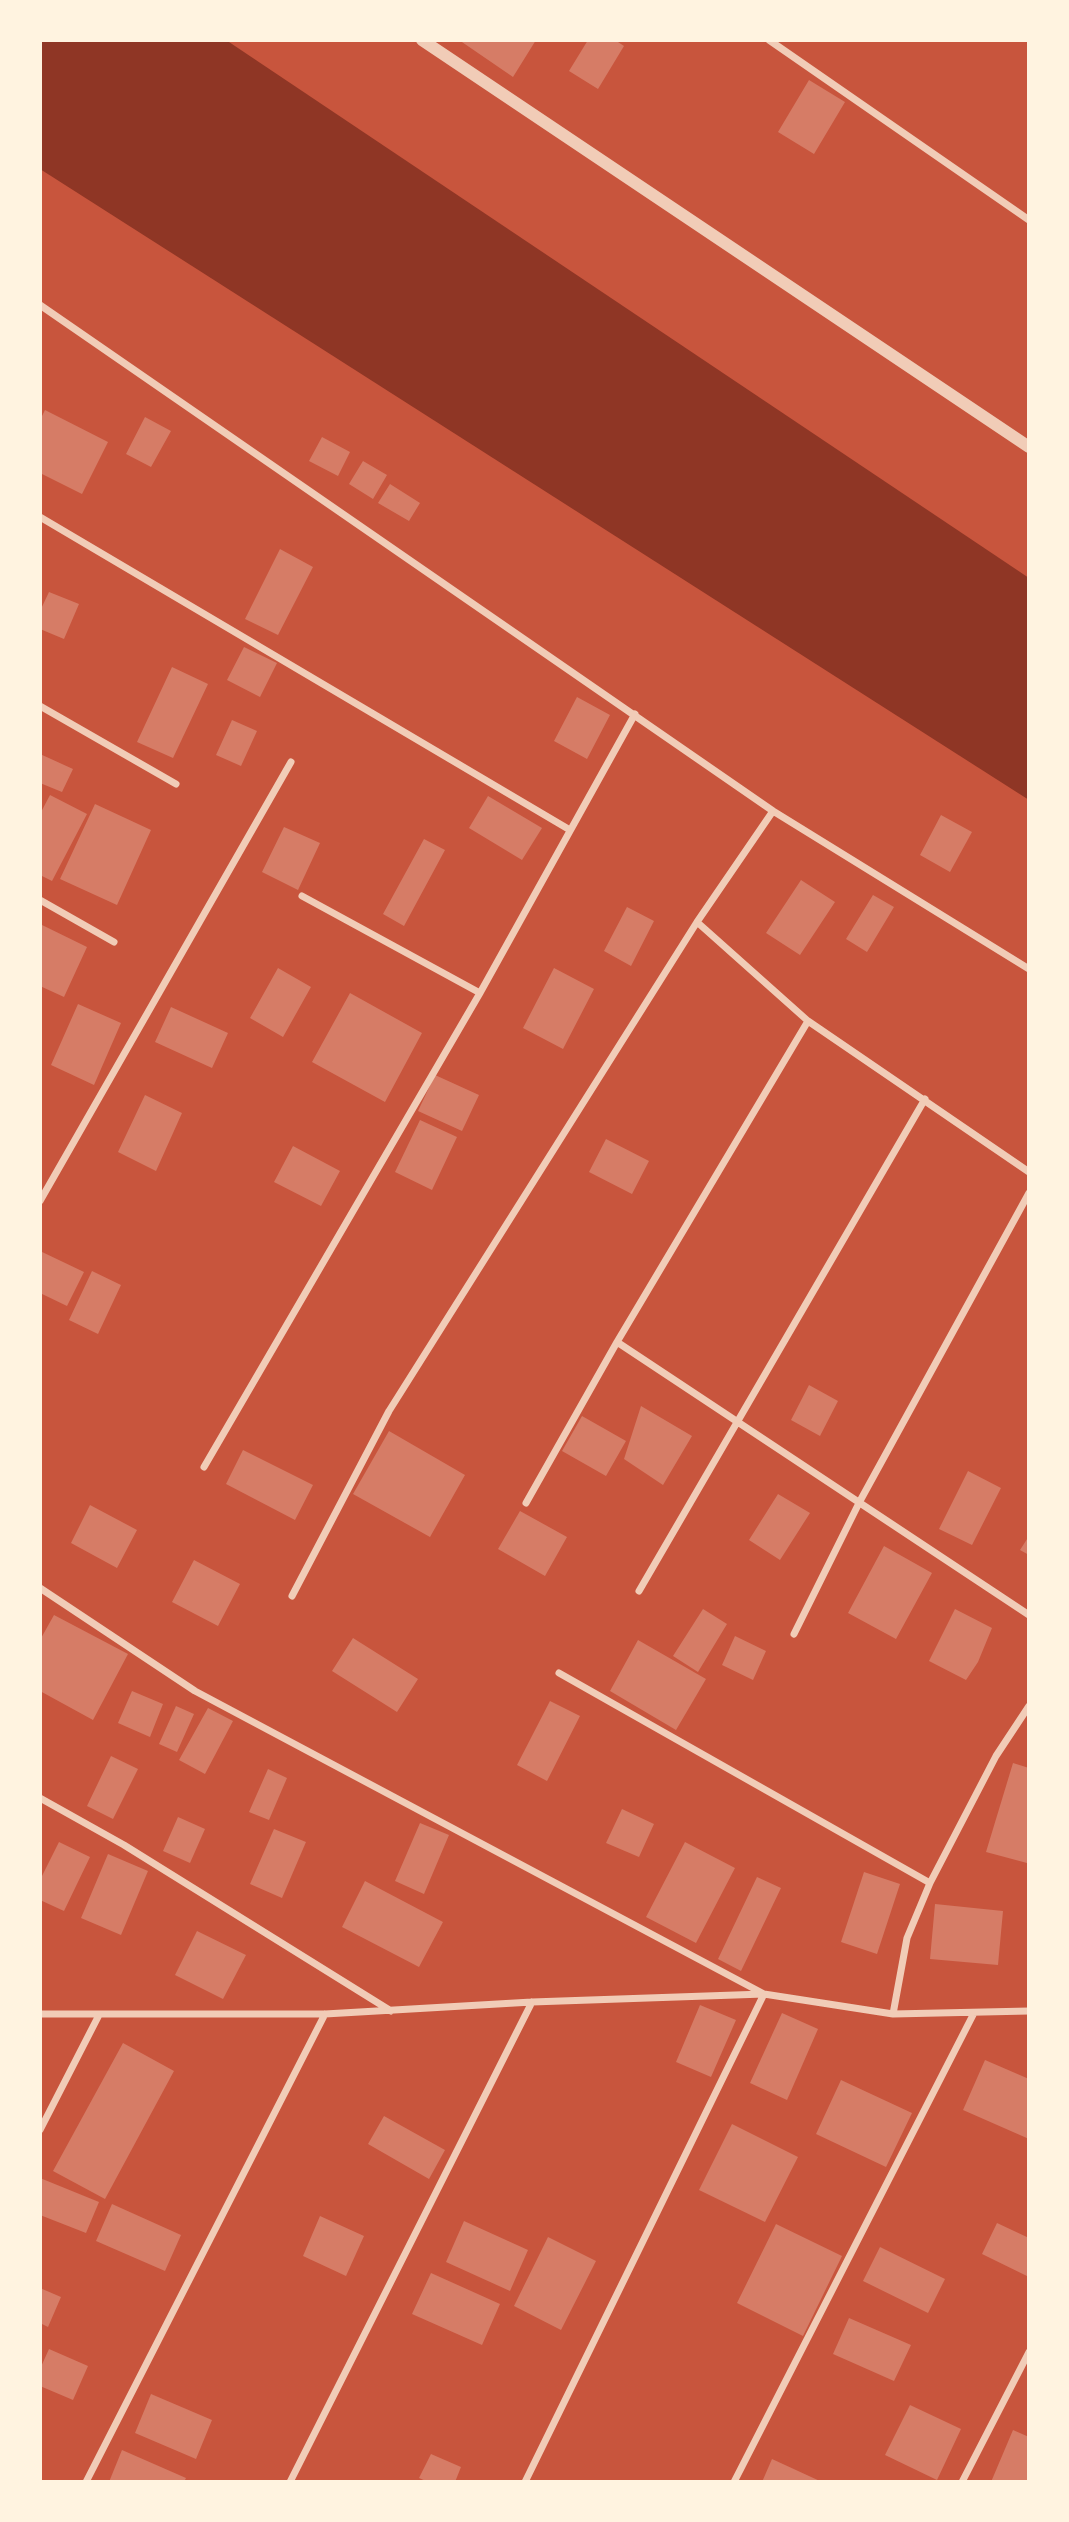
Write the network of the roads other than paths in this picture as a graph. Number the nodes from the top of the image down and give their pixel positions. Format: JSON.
{"nodes":[{"id":1,"x":422,"y":40,"type":"edge"},
{"id":2,"x":769,"y":40,"type":"edge"},
{"id":3,"x":1029,"y":220,"type":"edge"},
{"id":4,"x":40,"y":305,"type":"edge"},
{"id":5,"x":1029,"y":447,"type":"edge"},
{"id":6,"x":40,"y":517,"type":"edge"},
{"id":7,"x":40,"y":706,"type":"edge"},
{"id":8,"x":635,"y":714,"type":"junction"},
{"id":9,"x":291,"y":762,"type":"dead end"},
{"id":10,"x":176,"y":784,"type":"dead end"},
{"id":11,"x":773,"y":811,"type":"junction"},
{"id":12,"x":570,"y":830,"type":"junction"},
{"id":13,"x":302,"y":896,"type":"dead end"},
{"id":14,"x":40,"y":900,"type":"edge"},
{"id":15,"x":696,"y":922,"type":"junction"},
{"id":16,"x":114,"y":942,"type":"dead end"},
{"id":17,"x":1029,"y":969,"type":"edge"},
{"id":18,"x":480,"y":993,"type":"junction"},
{"id":19,"x":808,"y":1021,"type":"junction"},
{"id":20,"x":925,"y":1099,"type":"junction"},
{"id":21,"x":1029,"y":1172,"type":"edge"},
{"id":22,"x":1029,"y":1193,"type":"edge"},
{"id":23,"x":40,"y":1201,"type":"edge"},
{"id":24,"x":617,"y":1342,"type":"junction"},
{"id":25,"x":736,"y":1422,"type":"junction"},
{"id":26,"x":204,"y":1467,"type":"dead end"},
{"id":27,"x":860,"y":1502,"type":"junction"},
{"id":28,"x":526,"y":1503,"type":"dead end"},
{"id":29,"x":40,"y":1588,"type":"edge"},
{"id":30,"x":639,"y":1591,"type":"dead end"},
{"id":31,"x":292,"y":1597,"type":"dead end"},
{"id":32,"x":1029,"y":1615,"type":"edge"},
{"id":33,"x":794,"y":1634,"type":"dead end"},
{"id":34,"x":559,"y":1672,"type":"dead end"},
{"id":35,"x":1029,"y":1706,"type":"edge"},
{"id":36,"x":40,"y":1798,"type":"edge"},
{"id":37,"x":930,"y":1883,"type":"junction"},
{"id":38,"x":764,"y":1994,"type":"junction"},
{"id":39,"x":532,"y":2002,"type":"junction"},
{"id":40,"x":1029,"y":2011,"type":"edge"},
{"id":41,"x":392,"y":2012,"type":"junction"},
{"id":42,"x":974,"y":2013,"type":"junction"},
{"id":43,"x":40,"y":2014,"type":"edge"},
{"id":44,"x":325,"y":2014,"type":"junction"},
{"id":45,"x":893,"y":2014,"type":"junction"},
{"id":46,"x":99,"y":2015,"type":"junction"},
{"id":47,"x":40,"y":2130,"type":"edge"},
{"id":48,"x":1029,"y":2352,"type":"edge"},
{"id":49,"x":86,"y":2482,"type":"edge"},
{"id":50,"x":290,"y":2482,"type":"edge"},
{"id":51,"x":526,"y":2482,"type":"edge"},
{"id":52,"x":734,"y":2482,"type":"edge"},
{"id":53,"x":962,"y":2482,"type":"edge"}],
"edges":[{"from":1,"to":5,"type":"street"},
{"from":2,"to":3,"type":"street"},
{"from":4,"to":8,"type":"street"},
{"from":6,"to":12,"type":"street"},
{"from":7,"to":10,"type":"street"},
{"from":8,"to":11,"type":"street"},
{"from":8,"to":12,"type":"street"},
{"from":9,"to":23,"type":"street"},
{"from":11,"to":15,"type":"street"},
{"from":11,"to":17,"type":"street"},
{"from":12,"to":18,"type":"street"},
{"from":13,"to":18,"type":"street"},
{"from":14,"to":16,"type":"street"},
{"from":15,"to":19,"type":"street"},
{"from":15,"to":31,"type":"street"},
{"from":18,"to":26,"type":"street"},
{"from":19,"to":20,"type":"street"},
{"from":19,"to":24,"type":"street"},
{"from":20,"to":21,"type":"street"},
{"from":20,"to":25,"type":"street"},
{"from":22,"to":27,"type":"street"},
{"from":24,"to":25,"type":"street"},
{"from":24,"to":28,"type":"street"},
{"from":25,"to":27,"type":"street"},
{"from":25,"to":30,"type":"street"},
{"from":27,"to":32,"type":"street"},
{"from":27,"to":33,"type":"street"},
{"from":29,"to":38,"type":"street"},
{"from":34,"to":37,"type":"street"},
{"from":35,"to":37,"type":"street"},
{"from":36,"to":41,"type":"street"},
{"from":37,"to":45,"type":"street"},
{"from":38,"to":39,"type":"street"},
{"from":38,"to":45,"type":"street"},
{"from":38,"to":51,"type":"street"},
{"from":39,"to":41,"type":"street"},
{"from":39,"to":50,"type":"street"},
{"from":40,"to":42,"type":"street"},
{"from":41,"to":44,"type":"street"},
{"from":42,"to":45,"type":"street"},
{"from":42,"to":52,"type":"street"},
{"from":43,"to":46,"type":"street"},
{"from":44,"to":46,"type":"street"},
{"from":44,"to":49,"type":"street"},
{"from":46,"to":47,"type":"street"},
{"from":48,"to":53,"type":"street"}]}
